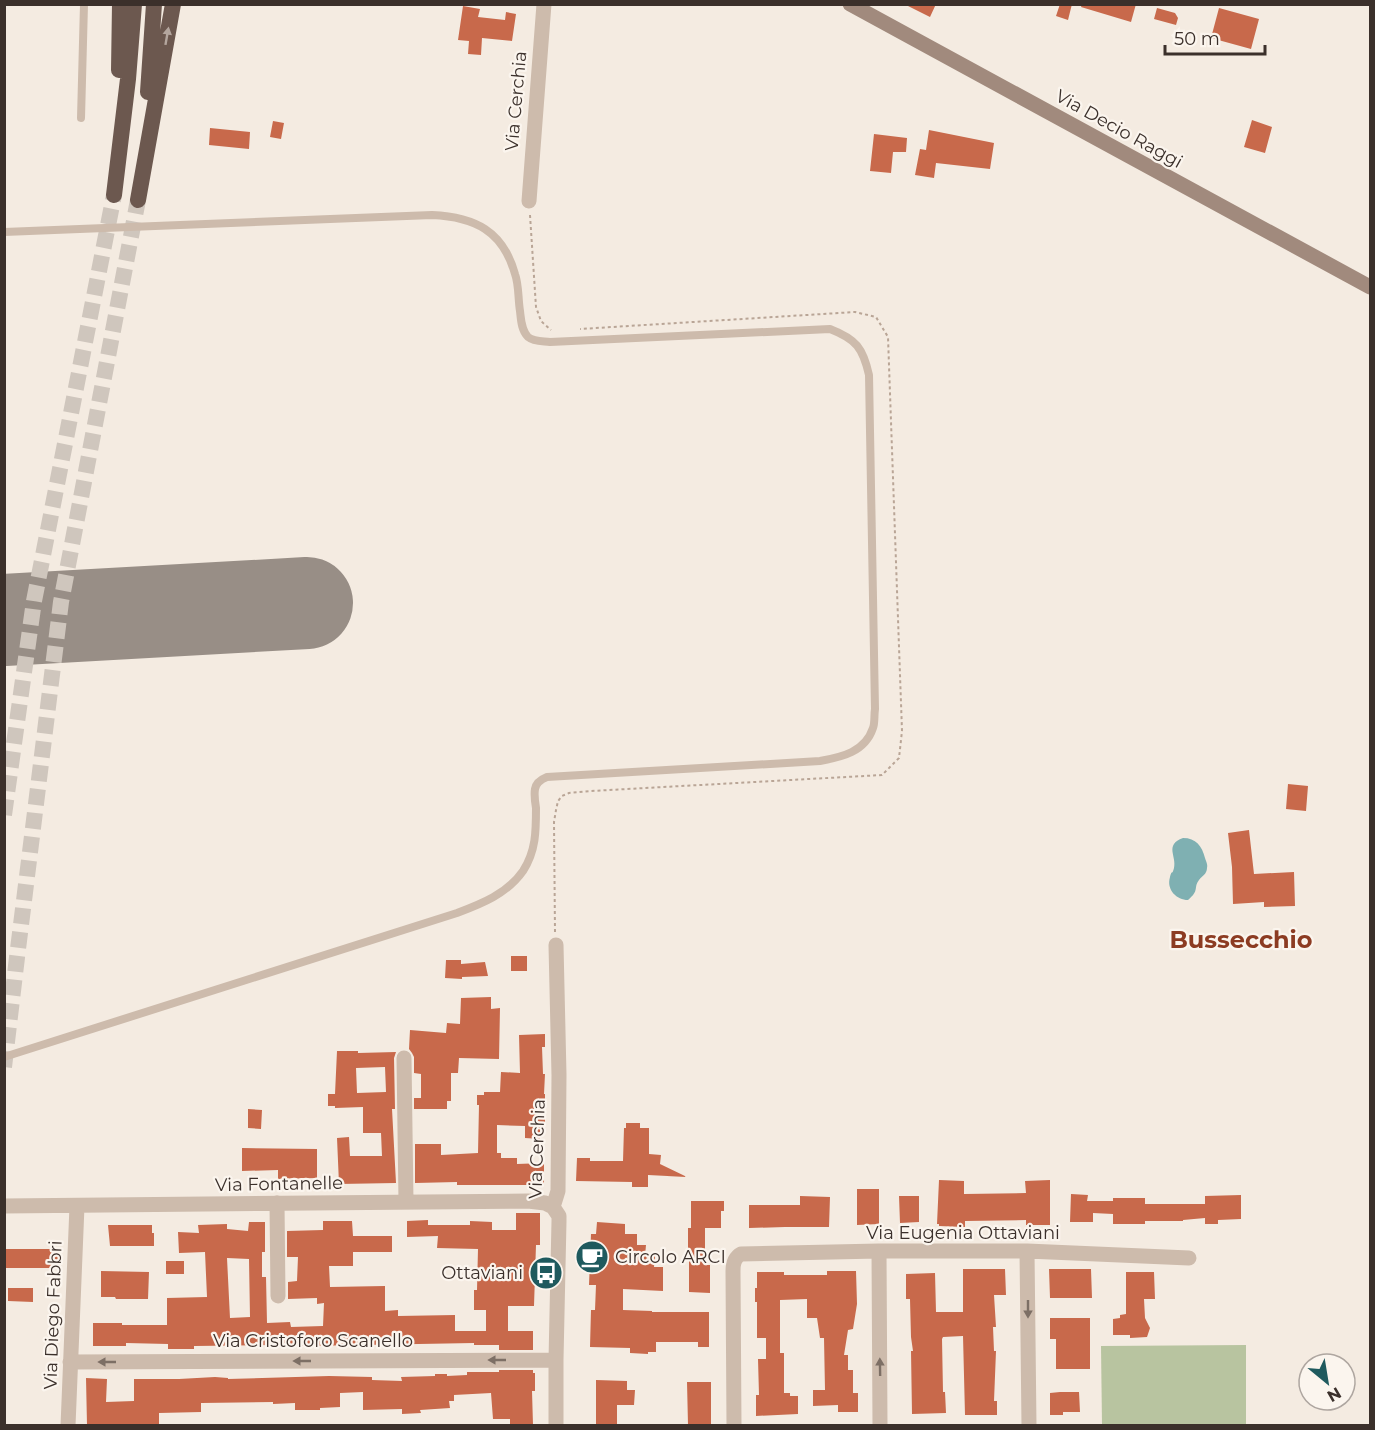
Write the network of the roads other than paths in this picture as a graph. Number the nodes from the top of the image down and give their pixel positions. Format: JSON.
{"nodes":[{"id":1,"x":84,"y":4,"type":"edge"},
{"id":2,"x":120,"y":4,"type":"edge"},
{"id":3,"x":134,"y":4,"type":"edge"},
{"id":4,"x":154,"y":4,"type":"edge"},
{"id":5,"x":173,"y":4,"type":"edge"},
{"id":6,"x":544,"y":4,"type":"edge"},
{"id":7,"x":850,"y":4,"type":"edge"},
{"id":8,"x":81,"y":118,"type":"dead end"},
{"id":9,"x":117,"y":168,"type":"junction"},
{"id":10,"x":142,"y":177,"type":"junction"},
{"id":11,"x":114,"y":195,"type":"tunnel mouth"},
{"id":12,"x":138,"y":200,"type":"tunnel mouth"},
{"id":13,"x":529,"y":201,"type":"road end"},
{"id":14,"x":4,"y":232,"type":"edge"},
{"id":15,"x":1371,"y":287,"type":"edge"},
{"id":16,"x":556,"y":945,"type":"road end"},
{"id":17,"x":4,"y":1058,"type":"edge"},
{"id":18,"x":404,"y":1058,"type":"dead end"},
{"id":19,"x":406,"y":1202,"type":"junction"},
{"id":20,"x":277,"y":1203,"type":"junction"},
{"id":21,"x":4,"y":1206,"type":"edge"},
{"id":22,"x":77,"y":1206,"type":"junction"},
{"id":23,"x":553,"y":1207,"type":"junction"},
{"id":24,"x":879,"y":1251,"type":"junction"},
{"id":25,"x":1027,"y":1251,"type":"junction"},
{"id":26,"x":1190,"y":1258,"type":"dead end"},
{"id":27,"x":278,"y":1296,"type":"dead end"},
{"id":28,"x":556,"y":1360,"type":"junction"},
{"id":29,"x":70,"y":1362,"type":"junction"},
{"id":30,"x":68,"y":1425,"type":"edge"},
{"id":31,"x":556,"y":1425,"type":"edge"},
{"id":32,"x":734,"y":1425,"type":"edge"},
{"id":33,"x":880,"y":1425,"type":"edge"},
{"id":34,"x":1029,"y":1425,"type":"edge"}],
"edges":[{"from":1,"to":8,"type":"lane"},
{"from":2,"to":9,"type":"highway"},
{"from":3,"to":9,"type":"highway"},
{"from":4,"to":10,"type":"highway"},
{"from":10,"to":5,"type":"highway","one_way":true},
{"from":6,"to":13,"type":"street","name":"Via Cerchia"},
{"from":7,"to":15,"type":"main road","name":"Via Decio Raggi"},
{"from":9,"to":11,"type":"highway"},
{"from":10,"to":12,"type":"highway"},
{"from":14,"to":17,"type":"lane"},
{"from":16,"to":23,"type":"street","name":"Via Cerchia"},
{"from":18,"to":19,"type":"street"},
{"from":19,"to":20,"type":"street","name":"Via Fontanelle"},
{"from":19,"to":23,"type":"street","name":"Via Fontanelle"},
{"from":20,"to":22,"type":"street","name":"Via Fontanelle"},
{"from":20,"to":27,"type":"street"},
{"from":21,"to":22,"type":"street","name":"Via Fontanelle"},
{"from":22,"to":29,"type":"street","name":"Via Diego Fabbri"},
{"from":23,"to":28,"type":"street","name":"Via Cerchia"},
{"from":24,"to":25,"type":"street","name":"Via Eugenia Ottaviani"},
{"from":24,"to":32,"type":"street","name":"Via Eugenia Ottaviani"},
{"from":33,"to":24,"type":"street","one_way":true},
{"from":25,"to":26,"type":"street","name":"Via Eugenia Ottaviani"},
{"from":25,"to":34,"type":"street","one_way":true},
{"from":28,"to":29,"type":"street","name":"Via Cristoforo Scanello","one_way":true},
{"from":28,"to":31,"type":"street","name":"Via Cerchia"},
{"from":29,"to":30,"type":"street","name":"Via Diego Fabbri"}]}
